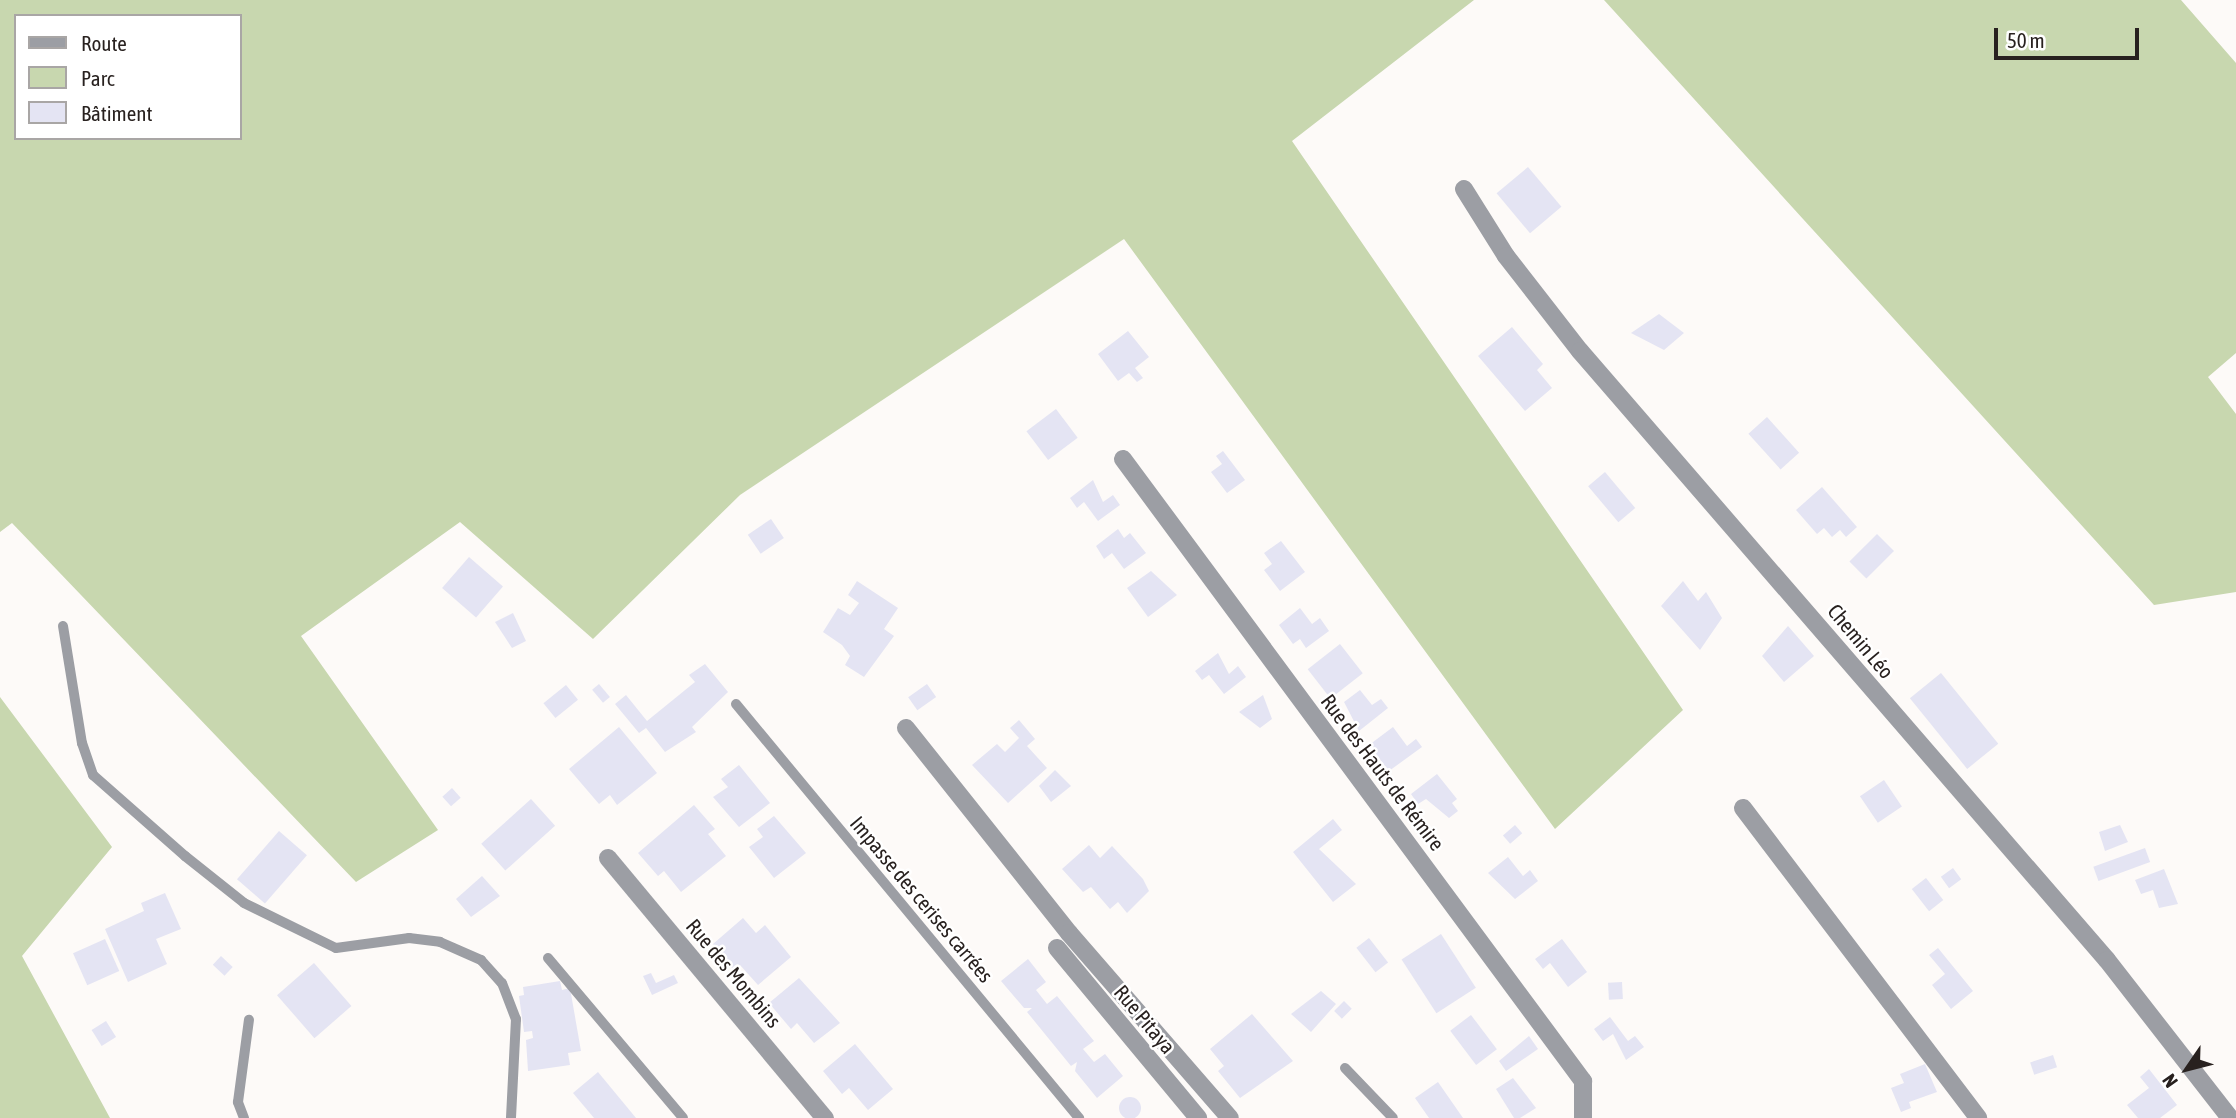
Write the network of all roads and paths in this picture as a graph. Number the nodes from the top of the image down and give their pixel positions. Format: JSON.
{"nodes":[{"id":1,"x":1464,"y":189,"type":"dead end"},
{"id":2,"x":1123,"y":459,"type":"dead end"},
{"id":3,"x":63,"y":626,"type":"dead end"},
{"id":4,"x":736,"y":704,"type":"dead end"},
{"id":5,"x":906,"y":728,"type":"dead end"},
{"id":6,"x":1743,"y":808,"type":"dead end"},
{"id":7,"x":608,"y":858,"type":"dead end"},
{"id":8,"x":1057,"y":948,"type":"dead end"},
{"id":9,"x":548,"y":958,"type":"dead end"},
{"id":10,"x":249,"y":1020,"type":"dead end"},
{"id":11,"x":1345,"y":1068,"type":"dead end"},
{"id":12,"x":244,"y":1118,"type":"edge"},
{"id":13,"x":511,"y":1118,"type":"edge"},
{"id":14,"x":683,"y":1118,"type":"edge"},
{"id":15,"x":825,"y":1118,"type":"edge"},
{"id":16,"x":1079,"y":1118,"type":"edge"},
{"id":17,"x":1198,"y":1118,"type":"edge"},
{"id":18,"x":1230,"y":1118,"type":"edge"},
{"id":19,"x":1394,"y":1118,"type":"edge"},
{"id":20,"x":1583,"y":1118,"type":"edge"},
{"id":21,"x":1978,"y":1118,"type":"edge"},
{"id":22,"x":2230,"y":1118,"type":"edge"}],
"edges":[{"from":1,"to":22,"type":"street","name":"Chemin Léo"},
{"from":2,"to":20,"type":"street","name":"Rue des Hauts de Rémire"},
{"from":3,"to":13,"type":"lane"},
{"from":4,"to":16,"type":"lane","name":"Impasse des cerises carrées"},
{"from":5,"to":18,"type":"street"},
{"from":6,"to":21,"type":"street"},
{"from":7,"to":15,"type":"street","name":"Rue des Mombins"},
{"from":8,"to":17,"type":"street","name":"Rue Pitaya"},
{"from":9,"to":14,"type":"lane"},
{"from":10,"to":12,"type":"lane"},
{"from":11,"to":19,"type":"lane"}]}
